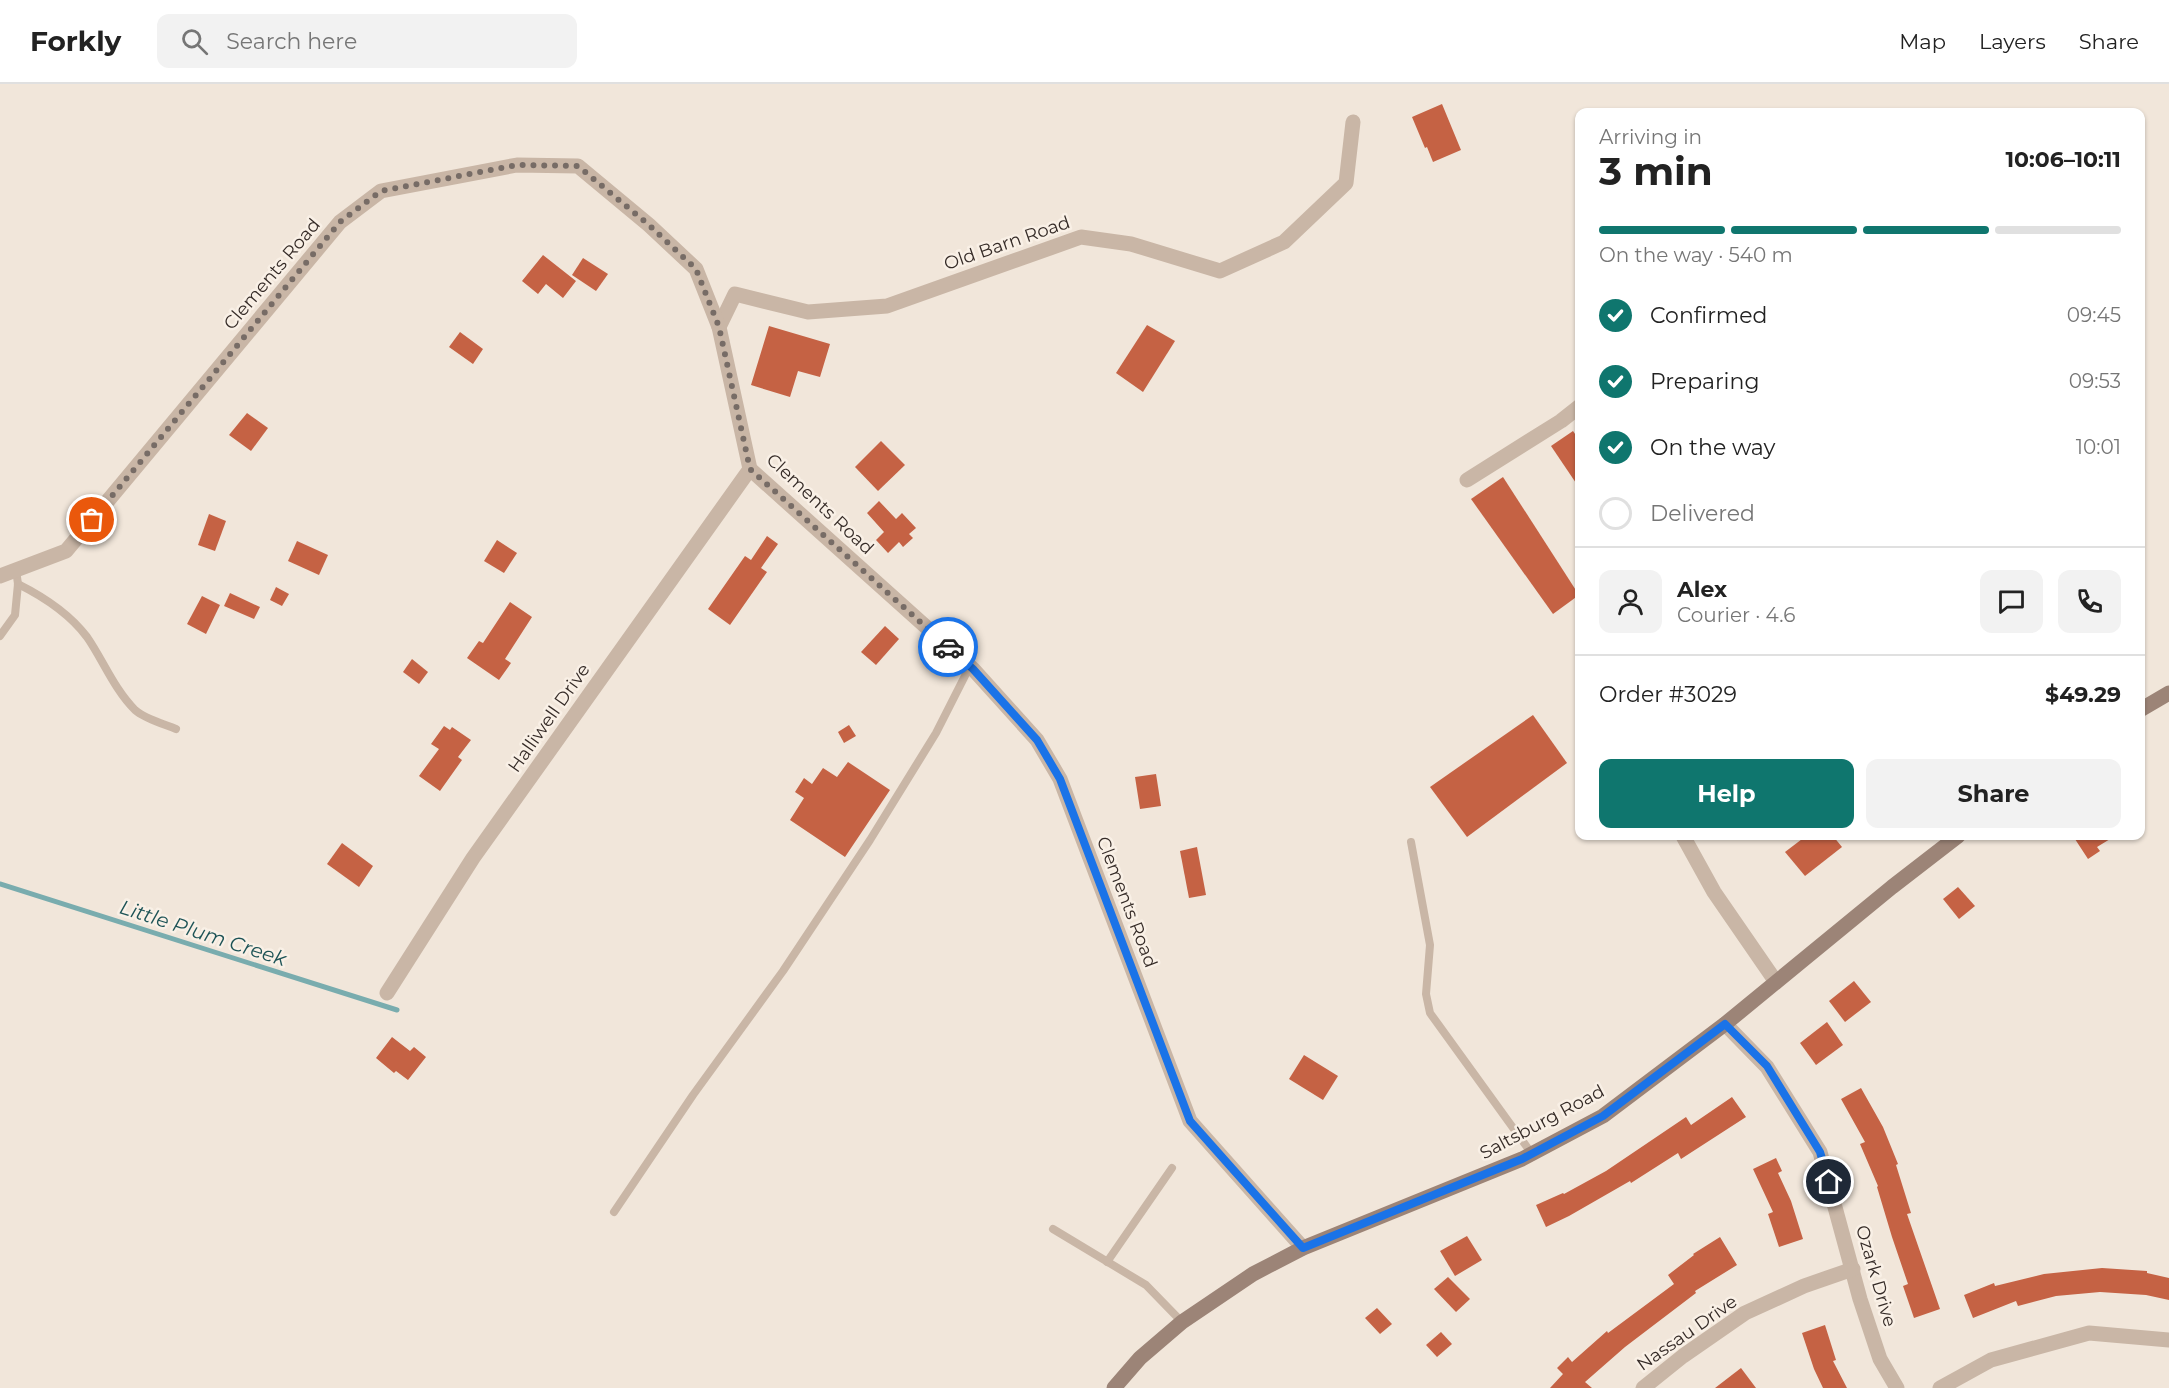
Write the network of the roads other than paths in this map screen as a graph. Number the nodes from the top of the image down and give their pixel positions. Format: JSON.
{"nodes":[{"id":1,"x":1353,"y":122,"type":"dead end"},
{"id":2,"x":719,"y":327,"type":"junction"},
{"id":3,"x":1575,"y":410,"type":"edge"},
{"id":4,"x":750,"y":469,"type":"junction"},
{"id":5,"x":1467,"y":480,"type":"dead end"},
{"id":6,"x":0,"y":576,"type":"edge"},
{"id":7,"x":17,"y":577,"type":"junction"},
{"id":8,"x":0,"y":636,"type":"edge"},
{"id":9,"x":970,"y":666,"type":"junction"},
{"id":10,"x":2169,"y":693,"type":"edge"},
{"id":11,"x":2145,"y":707,"type":"edge"},
{"id":12,"x":176,"y":729,"type":"dead end"},
{"id":13,"x":1685,"y":840,"type":"edge"},
{"id":14,"x":1953,"y":840,"type":"edge"},
{"id":15,"x":1411,"y":842,"type":"dead end"},
{"id":16,"x":1776,"y":982,"type":"junction"},
{"id":17,"x":387,"y":993,"type":"dead end"},
{"id":18,"x":1725,"y":1024,"type":"junction"},
{"id":19,"x":1532,"y":1154,"type":"junction"},
{"id":20,"x":1172,"y":1168,"type":"dead end"},
{"id":21,"x":614,"y":1212,"type":"dead end"},
{"id":22,"x":1053,"y":1228,"type":"dead end"},
{"id":23,"x":1303,"y":1248,"type":"junction"},
{"id":24,"x":1107,"y":1262,"type":"junction"},
{"id":25,"x":1853,"y":1269,"type":"junction"},
{"id":26,"x":1182,"y":1322,"type":"junction"},
{"id":27,"x":2169,"y":1340,"type":"edge"},
{"id":28,"x":1114,"y":1388,"type":"edge"},
{"id":29,"x":1643,"y":1388,"type":"edge"},
{"id":30,"x":1897,"y":1388,"type":"edge"},
{"id":31,"x":1940,"y":1388,"type":"edge"}],
"edges":[{"from":1,"to":2,"type":"street","name":"Old Barn Road"},
{"from":2,"to":4,"type":"street","name":"Clements Road"},
{"from":2,"to":7,"type":"street","name":"Clements Road"},
{"from":3,"to":5,"type":"street"},
{"from":4,"to":9,"type":"street","name":"Clements Road"},
{"from":4,"to":17,"type":"street","name":"Halliwell Drive"},
{"from":6,"to":7,"type":"street","name":"Clements Road"},
{"from":7,"to":8,"type":"lane"},
{"from":7,"to":12,"type":"lane"},
{"from":9,"to":21,"type":"lane"},
{"from":9,"to":23,"type":"street","name":"Clements Road"},
{"from":10,"to":11,"type":"main road"},
{"from":13,"to":16,"type":"street"},
{"from":14,"to":16,"type":"main road","name":"Saltsburg Road"},
{"from":15,"to":19,"type":"lane"},
{"from":16,"to":18,"type":"main road","name":"Saltsburg Road"},
{"from":18,"to":19,"type":"main road","name":"Saltsburg Road"},
{"from":18,"to":25,"type":"street","name":"Ozark Drive"},
{"from":19,"to":23,"type":"main road","name":"Saltsburg Road"},
{"from":20,"to":24,"type":"lane"},
{"from":22,"to":24,"type":"lane"},
{"from":23,"to":26,"type":"main road","name":"Saltsburg Road"},
{"from":24,"to":26,"type":"lane"},
{"from":25,"to":29,"type":"street","name":"Nassau Drive"},
{"from":25,"to":30,"type":"street","name":"Ozark Drive"},
{"from":26,"to":28,"type":"main road","name":"Saltsburg Road"},
{"from":27,"to":31,"type":"street"}]}
